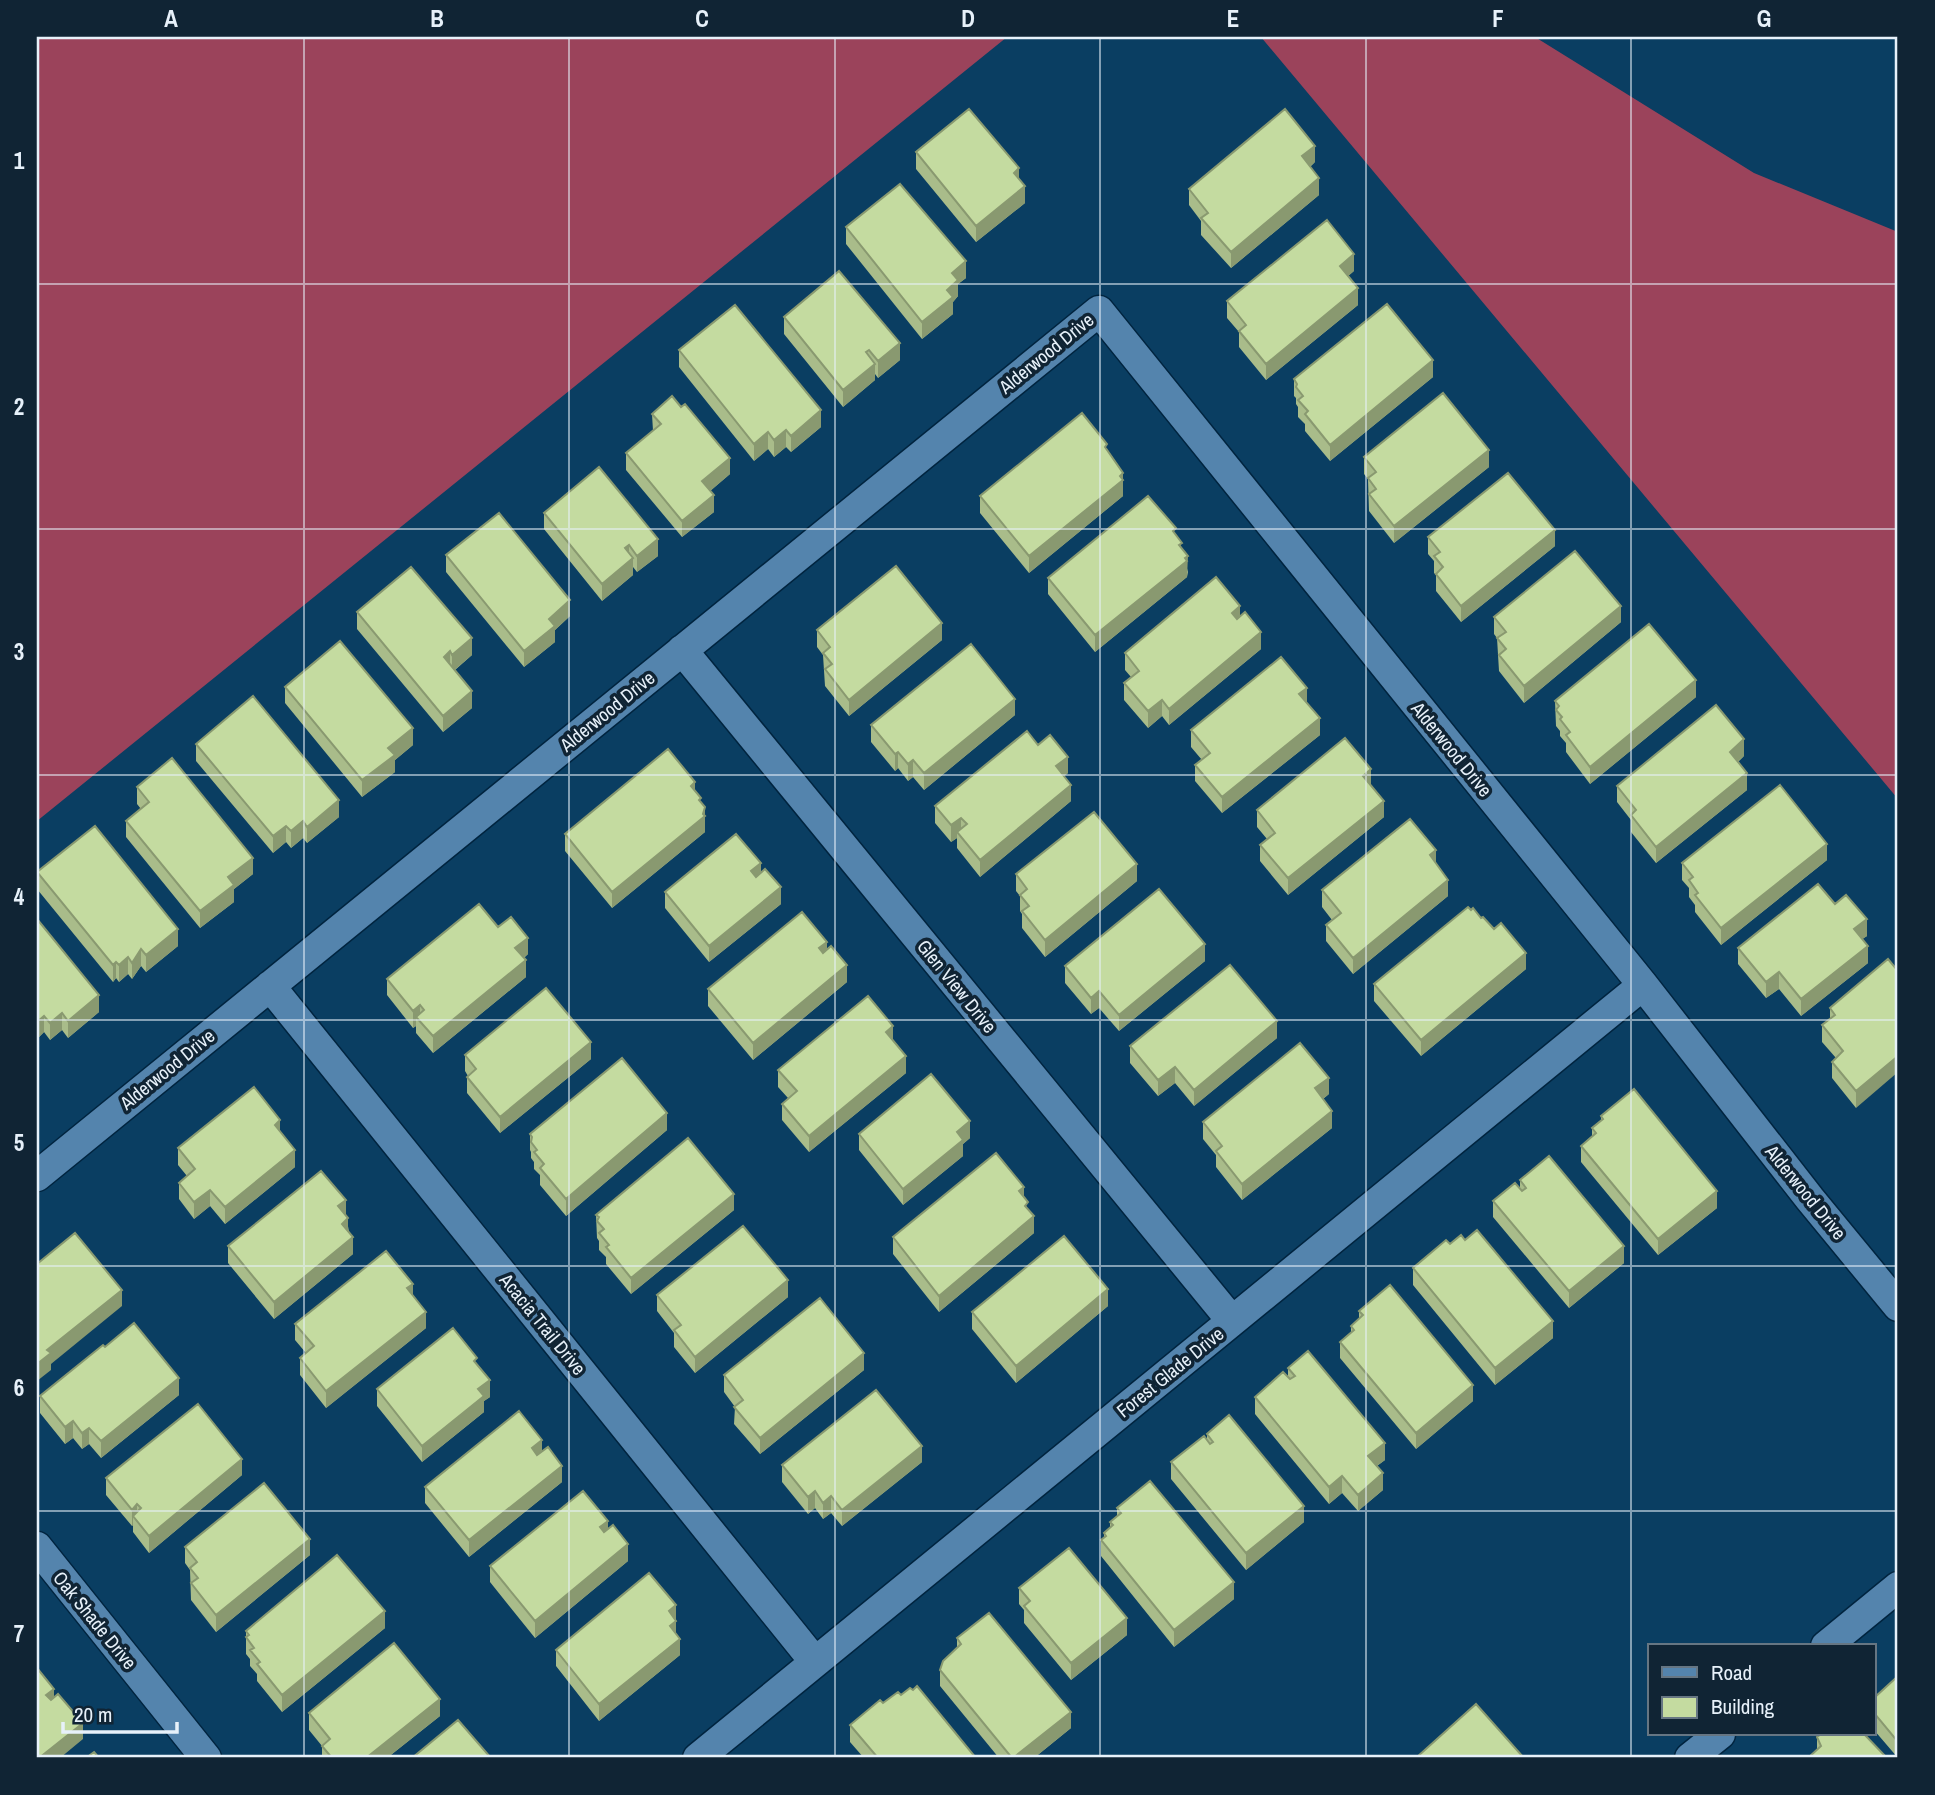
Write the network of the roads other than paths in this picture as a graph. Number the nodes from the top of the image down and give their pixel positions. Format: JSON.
{"nodes":[{"id":1,"x":682,"y":650,"type":"junction"},
{"id":2,"x":1643,"y":985,"type":"junction"},
{"id":3,"x":270,"y":986,"type":"junction"},
{"id":4,"x":37,"y":1175,"type":"edge"},
{"id":5,"x":1898,"y":1306,"type":"edge"},
{"id":6,"x":1233,"y":1321,"type":"junction"},
{"id":7,"x":37,"y":1547,"type":"edge"},
{"id":8,"x":1898,"y":1587,"type":"edge"},
{"id":9,"x":1828,"y":1644,"type":"edge"},
{"id":10,"x":815,"y":1662,"type":"junction"},
{"id":11,"x":1718,"y":1736,"type":"edge"},
{"id":12,"x":206,"y":1758,"type":"edge"},
{"id":13,"x":698,"y":1758,"type":"edge"},
{"id":14,"x":1690,"y":1758,"type":"edge"}],
"edges":[{"from":1,"to":2,"type":"street","name":"Alderwood Drive"},
{"from":1,"to":3,"type":"street","name":"Alderwood Drive"},
{"from":1,"to":6,"type":"street","name":"Glen View Drive"},
{"from":2,"to":5,"type":"street","name":"Alderwood Drive"},
{"from":2,"to":6,"type":"street","name":"Forest Glade Drive"},
{"from":3,"to":4,"type":"street","name":"Alderwood Drive"},
{"from":3,"to":10,"type":"street","name":"Acacia Trail Drive"},
{"from":6,"to":10,"type":"street","name":"Forest Glade Drive"},
{"from":7,"to":12,"type":"street","name":"Oak Shade Drive"},
{"from":8,"to":9,"type":"street"},
{"from":10,"to":13,"type":"street","name":"Forest Glade Drive"},
{"from":11,"to":14,"type":"street"}]}
